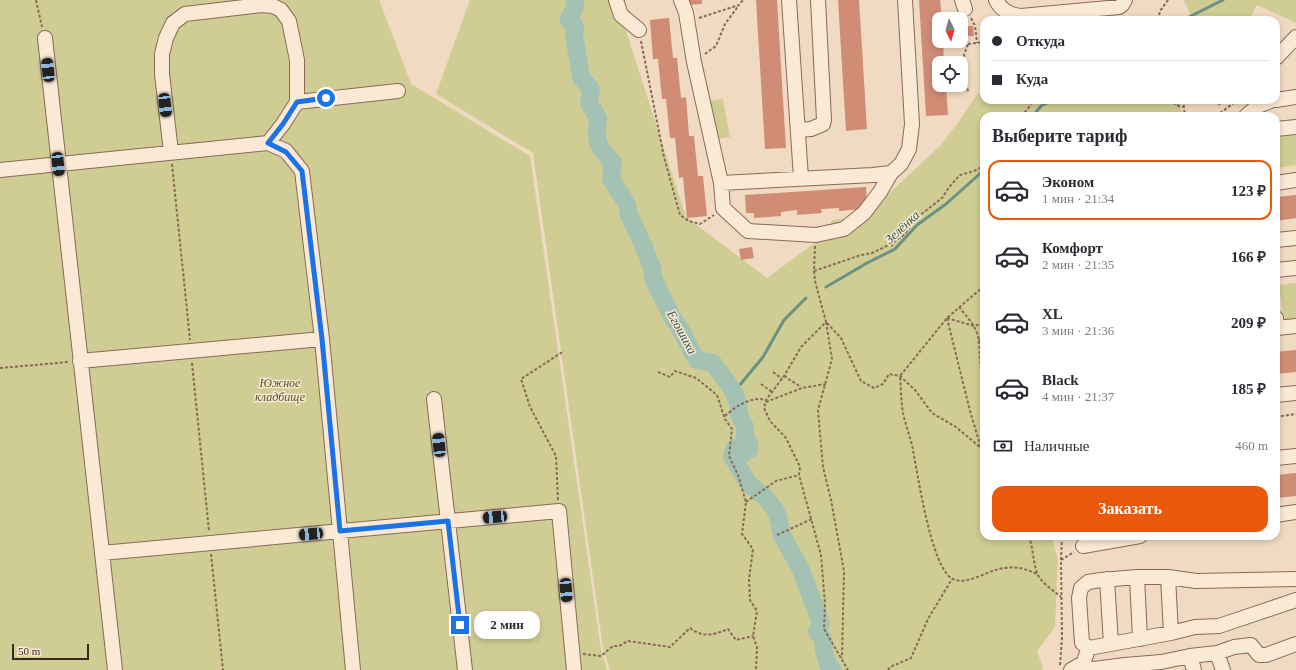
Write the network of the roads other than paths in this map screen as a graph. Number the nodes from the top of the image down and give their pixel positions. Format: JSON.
{"nodes":[{"id":1,"x":616,"y":0,"type":"edge"},
{"id":2,"x":682,"y":0,"type":"edge"},
{"id":3,"x":789,"y":0,"type":"edge"},
{"id":4,"x":818,"y":0,"type":"edge"},
{"id":5,"x":905,"y":0,"type":"edge"},
{"id":6,"x":996,"y":0,"type":"edge"},
{"id":7,"x":1125,"y":0,"type":"edge"},
{"id":8,"x":639,"y":30,"type":"road end"},
{"id":9,"x":1296,"y":37,"type":"edge"},
{"id":10,"x":44,"y":38,"type":"road end"},
{"id":11,"x":1280,"y":54,"type":"edge"},
{"id":12,"x":398,"y":91,"type":"dead end"},
{"id":13,"x":1296,"y":97,"type":"edge"},
{"id":14,"x":1280,"y":99,"type":"edge"},
{"id":15,"x":297,"y":102,"type":"junction"},
{"id":16,"x":1263,"y":104,"type":"edge"},
{"id":17,"x":1251,"y":112,"type":"edge"},
{"id":18,"x":1296,"y":127,"type":"edge"},
{"id":19,"x":1280,"y":129,"type":"edge"},
{"id":20,"x":798,"y":130,"type":"junction"},
{"id":21,"x":268,"y":143,"type":"junction"},
{"id":22,"x":171,"y":152,"type":"junction"},
{"id":23,"x":58,"y":164,"type":"junction"},
{"id":24,"x":0,"y":170,"type":"edge"},
{"id":25,"x":891,"y":173,"type":"junction"},
{"id":26,"x":801,"y":178,"type":"junction"},
{"id":27,"x":1296,"y":180,"type":"edge"},
{"id":28,"x":1280,"y":182,"type":"edge"},
{"id":29,"x":721,"y":183,"type":"junction"},
{"id":30,"x":1296,"y":238,"type":"edge"},
{"id":31,"x":1280,"y":240,"type":"edge"},
{"id":32,"x":1296,"y":268,"type":"edge"},
{"id":33,"x":1280,"y":270,"type":"edge"},
{"id":34,"x":1296,"y":326,"type":"edge"},
{"id":35,"x":1280,"y":328,"type":"edge"},
{"id":36,"x":322,"y":339,"type":"junction"},
{"id":37,"x":80,"y":361,"type":"junction"},
{"id":38,"x":1296,"y":393,"type":"edge"},
{"id":39,"x":1280,"y":395,"type":"edge"},
{"id":40,"x":434,"y":399,"type":"dead end"},
{"id":41,"x":1296,"y":456,"type":"edge"},
{"id":42,"x":1280,"y":458,"type":"edge"},
{"id":43,"x":1296,"y":512,"type":"edge"},
{"id":44,"x":1280,"y":514,"type":"edge"},
{"id":45,"x":448,"y":521,"type":"junction"},
{"id":46,"x":340,"y":531,"type":"junction"},
{"id":47,"x":1117,"y":540,"type":"edge"},
{"id":48,"x":1083,"y":546,"type":"road end"},
{"id":49,"x":102,"y":553,"type":"junction"},
{"id":50,"x":1137,"y":577,"type":"junction"},
{"id":51,"x":1168,"y":577,"type":"junction"},
{"id":52,"x":1107,"y":579,"type":"junction"},
{"id":53,"x":1296,"y":579,"type":"edge"},
{"id":54,"x":1296,"y":600,"type":"edge"},
{"id":55,"x":1171,"y":633,"type":"junction"},
{"id":56,"x":1140,"y":638,"type":"junction"},
{"id":57,"x":1111,"y":644,"type":"junction"},
{"id":58,"x":1296,"y":644,"type":"edge"},
{"id":59,"x":1089,"y":648,"type":"junction"},
{"id":60,"x":1217,"y":653,"type":"junction"},
{"id":61,"x":1190,"y":656,"type":"junction"},
{"id":62,"x":1162,"y":666,"type":"edge"},
{"id":63,"x":1126,"y":667,"type":"edge"},
{"id":64,"x":1074,"y":669,"type":"edge"},
{"id":65,"x":114,"y":670,"type":"edge"},
{"id":66,"x":353,"y":670,"type":"edge"},
{"id":67,"x":465,"y":670,"type":"edge"},
{"id":68,"x":574,"y":670,"type":"edge"},
{"id":69,"x":1094,"y":670,"type":"edge"},
{"id":70,"x":1194,"y":670,"type":"edge"},
{"id":71,"x":1223,"y":670,"type":"edge"}],
"edges":[{"from":1,"to":8,"type":"street"},
{"from":2,"to":29,"type":"street"},
{"from":3,"to":20,"type":"street"},
{"from":4,"to":20,"type":"street"},
{"from":5,"to":25,"type":"street"},
{"from":6,"to":7,"type":"street"},
{"from":9,"to":11,"type":"street"},
{"from":10,"to":23,"type":"street"},
{"from":12,"to":15,"type":"street"},
{"from":13,"to":14,"type":"street"},
{"from":15,"to":21,"type":"street"},
{"from":15,"to":22,"type":"street"},
{"from":16,"to":17,"type":"street"},
{"from":18,"to":19,"type":"street"},
{"from":20,"to":26,"type":"street"},
{"from":21,"to":22,"type":"street"},
{"from":21,"to":36,"type":"street"},
{"from":22,"to":23,"type":"street"},
{"from":23,"to":24,"type":"street"},
{"from":23,"to":37,"type":"street"},
{"from":25,"to":26,"type":"street"},
{"from":25,"to":29,"type":"street"},
{"from":26,"to":29,"type":"street"},
{"from":27,"to":28,"type":"street"},
{"from":30,"to":31,"type":"street"},
{"from":32,"to":33,"type":"street"},
{"from":34,"to":35,"type":"street"},
{"from":36,"to":37,"type":"street"},
{"from":36,"to":46,"type":"street"},
{"from":37,"to":49,"type":"street"},
{"from":38,"to":39,"type":"street"},
{"from":40,"to":45,"type":"street"},
{"from":41,"to":42,"type":"street"},
{"from":43,"to":44,"type":"street"},
{"from":45,"to":46,"type":"street"},
{"from":45,"to":67,"type":"street"},
{"from":45,"to":68,"type":"street"},
{"from":46,"to":49,"type":"street"},
{"from":46,"to":66,"type":"street"},
{"from":47,"to":48,"type":"street"},
{"from":49,"to":65,"type":"street"},
{"from":50,"to":51,"type":"street"},
{"from":50,"to":52,"type":"street"},
{"from":50,"to":56,"type":"street"},
{"from":51,"to":53,"type":"street"},
{"from":51,"to":55,"type":"street"},
{"from":52,"to":57,"type":"street"},
{"from":52,"to":59,"type":"street"},
{"from":54,"to":55,"type":"street"},
{"from":55,"to":56,"type":"street"},
{"from":56,"to":57,"type":"street"},
{"from":57,"to":59,"type":"street"},
{"from":58,"to":60,"type":"street"},
{"from":59,"to":64,"type":"street"},
{"from":60,"to":61,"type":"street"},
{"from":60,"to":71,"type":"street"},
{"from":61,"to":62,"type":"street"},
{"from":61,"to":70,"type":"street"},
{"from":62,"to":63,"type":"street"},
{"from":63,"to":69,"type":"street"},
{"from":64,"to":69,"type":"street"}]}
